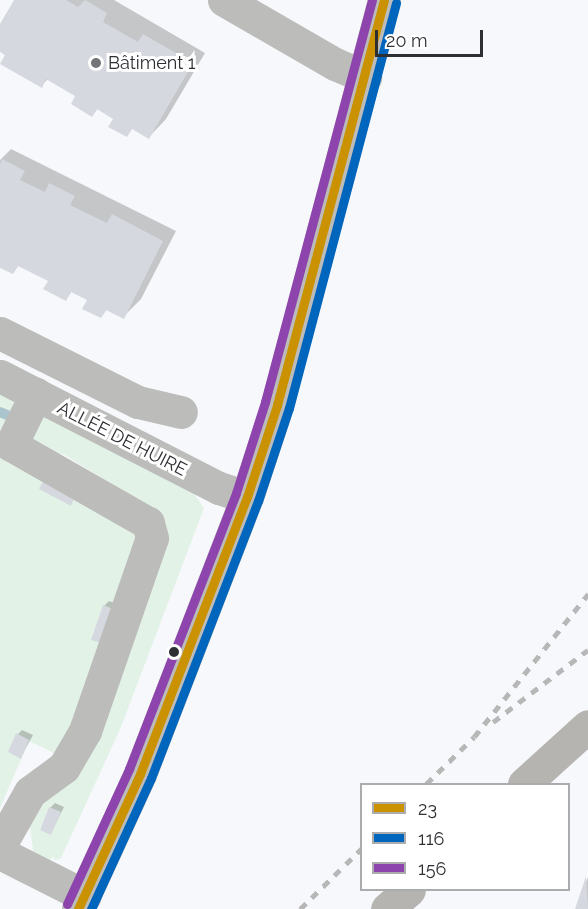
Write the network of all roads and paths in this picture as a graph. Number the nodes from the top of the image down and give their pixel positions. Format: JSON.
{"nodes":[{"id":1,"x":224,"y":0,"type":"edge"},
{"id":2,"x":384,"y":0,"type":"edge"},
{"id":3,"x":364,"y":77,"type":"junction"},
{"id":4,"x":0,"y":333,"type":"edge"},
{"id":5,"x":0,"y":376,"type":"edge"},
{"id":6,"x":36,"y":394,"type":"junction"},
{"id":7,"x":181,"y":412,"type":"dead end"},
{"id":8,"x":6,"y":447,"type":"edge"},
{"id":9,"x":247,"y":497,"type":"junction"},
{"id":10,"x":588,"y":726,"type":"edge"},
{"id":11,"x":525,"y":783,"type":"edge"},
{"id":12,"x":0,"y":845,"type":"edge"},
{"id":13,"x":0,"y":853,"type":"edge"},
{"id":14,"x":408,"y":891,"type":"edge"},
{"id":15,"x":81,"y":903,"type":"edge"},
{"id":16,"x":387,"y":909,"type":"edge"}],
"edges":[{"from":1,"to":3,"type":"street"},
{"from":2,"to":3,"type":"street"},
{"from":3,"to":9,"type":"street"},
{"from":4,"to":7,"type":"street"},
{"from":5,"to":6,"type":"street","name":"ALLÉE DE HUIRE"},
{"from":6,"to":8,"type":"street"},
{"from":6,"to":9,"type":"street","name":"ALLÉE DE HUIRE"},
{"from":8,"to":12,"type":"street"},
{"from":9,"to":15,"type":"street"},
{"from":10,"to":11,"type":"main road"},
{"from":13,"to":15,"type":"street"},
{"from":14,"to":16,"type":"main road"}]}
